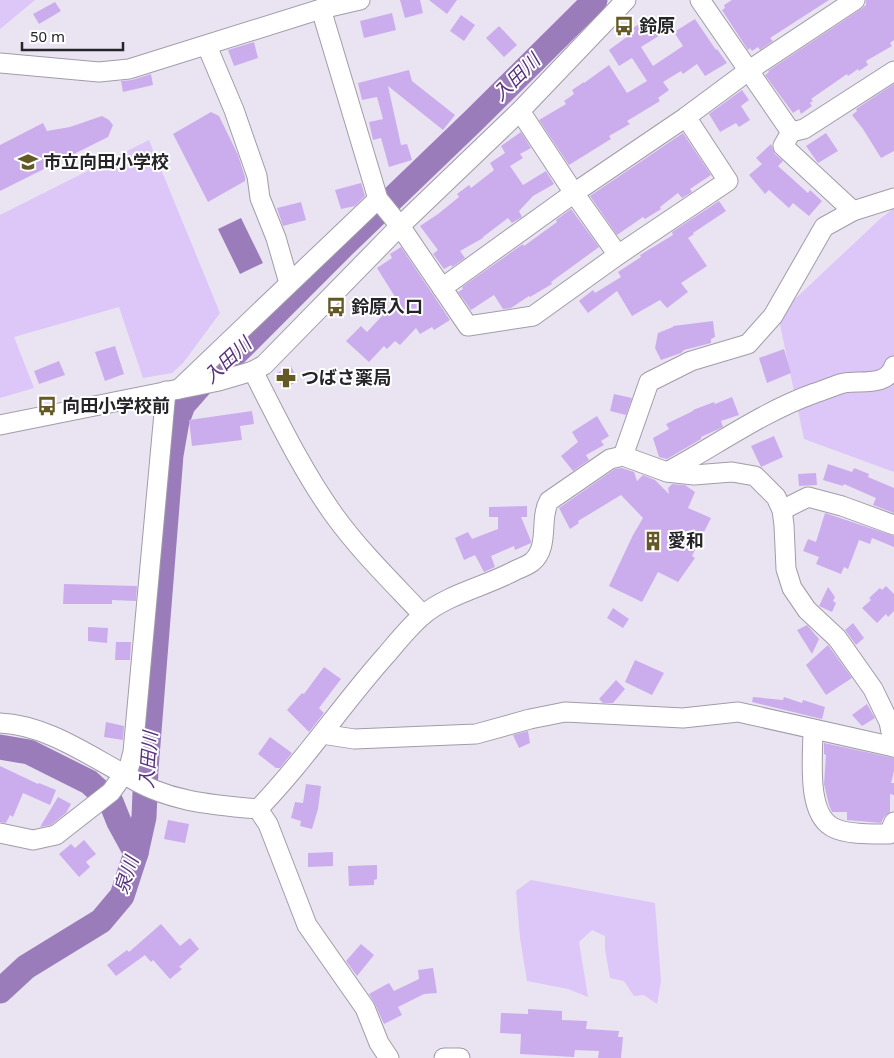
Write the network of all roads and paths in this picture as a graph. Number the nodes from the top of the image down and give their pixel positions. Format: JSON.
{"nodes":[{"id":1,"x":360,"y":0,"type":"edge"},
{"id":2,"x":626,"y":0,"type":"edge"},
{"id":3,"x":855,"y":0,"type":"edge"},
{"id":4,"x":707,"y":2,"type":"edge"},
{"id":5,"x":321,"y":10,"type":"junction"},
{"id":6,"x":206,"y":46,"type":"junction"},
{"id":7,"x":0,"y":64,"type":"edge"},
{"id":8,"x":748,"y":71,"type":"junction"},
{"id":9,"x":894,"y":71,"type":"edge"},
{"id":10,"x":520,"y":111,"type":"junction"},
{"id":11,"x":686,"y":117,"type":"junction"},
{"id":12,"x":791,"y":132,"type":"junction"},
{"id":13,"x":574,"y":193,"type":"junction"},
{"id":14,"x":894,"y":198,"type":"edge"},
{"id":15,"x":853,"y":211,"type":"junction"},
{"id":16,"x":388,"y":212,"type":"junction"},
{"id":17,"x":618,"y":255,"type":"junction"},
{"id":18,"x":289,"y":284,"type":"junction"},
{"id":19,"x":442,"y":288,"type":"junction"},
{"id":20,"x":894,"y":366,"type":"edge"},
{"id":21,"x":253,"y":371,"type":"junction"},
{"id":22,"x":172,"y":390,"type":"junction"},
{"id":23,"x":0,"y":425,"type":"edge"},
{"id":24,"x":623,"y":456,"type":"junction"},
{"id":25,"x":667,"y":472,"type":"junction"},
{"id":26,"x":782,"y":510,"type":"junction"},
{"id":27,"x":894,"y":525,"type":"edge"},
{"id":28,"x":423,"y":615,"type":"junction"},
{"id":29,"x":0,"y":722,"type":"edge"},
{"id":30,"x":813,"y":730,"type":"junction"},
{"id":31,"x":322,"y":734,"type":"junction"},
{"id":32,"x":894,"y":747,"type":"edge"},
{"id":33,"x":129,"y":778,"type":"junction"},
{"id":34,"x":258,"y":809,"type":"junction"},
{"id":35,"x":894,"y":822,"type":"edge"},
{"id":36,"x":0,"y":833,"type":"edge"},
{"id":37,"x":389,"y":1058,"type":"edge"},
{"id":38,"x":444,"y":1058,"type":"edge"},
{"id":39,"x":460,"y":1058,"type":"edge"}],
"edges":[{"from":1,"to":5,"type":"street"},
{"from":2,"to":10,"type":"street"},
{"from":3,"to":8,"type":"street"},
{"from":4,"to":8,"type":"street"},
{"from":5,"to":6,"type":"street"},
{"from":5,"to":16,"type":"street"},
{"from":6,"to":7,"type":"street"},
{"from":6,"to":18,"type":"street"},
{"from":8,"to":11,"type":"street"},
{"from":8,"to":12,"type":"street"},
{"from":9,"to":12,"type":"street"},
{"from":10,"to":13,"type":"street"},
{"from":10,"to":16,"type":"street"},
{"from":11,"to":13,"type":"street"},
{"from":11,"to":17,"type":"street"},
{"from":12,"to":15,"type":"street"},
{"from":13,"to":17,"type":"street"},
{"from":13,"to":19,"type":"street"},
{"from":14,"to":15,"type":"street"},
{"from":15,"to":24,"type":"street"},
{"from":16,"to":18,"type":"street"},
{"from":16,"to":19,"type":"street"},
{"from":16,"to":21,"type":"street"},
{"from":17,"to":19,"type":"street"},
{"from":18,"to":22,"type":"street"},
{"from":20,"to":25,"type":"street"},
{"from":21,"to":22,"type":"street"},
{"from":21,"to":28,"type":"street"},
{"from":22,"to":23,"type":"street"},
{"from":22,"to":33,"type":"street"},
{"from":24,"to":25,"type":"street"},
{"from":24,"to":28,"type":"street"},
{"from":25,"to":26,"type":"street"},
{"from":26,"to":27,"type":"street"},
{"from":26,"to":32,"type":"street"},
{"from":28,"to":31,"type":"street"},
{"from":29,"to":33,"type":"street"},
{"from":30,"to":31,"type":"street"},
{"from":30,"to":32,"type":"street"},
{"from":30,"to":35,"type":"street"},
{"from":31,"to":34,"type":"street"},
{"from":33,"to":34,"type":"street"},
{"from":33,"to":36,"type":"street"},
{"from":34,"to":37,"type":"street"},
{"from":38,"to":39,"type":"street"}]}
